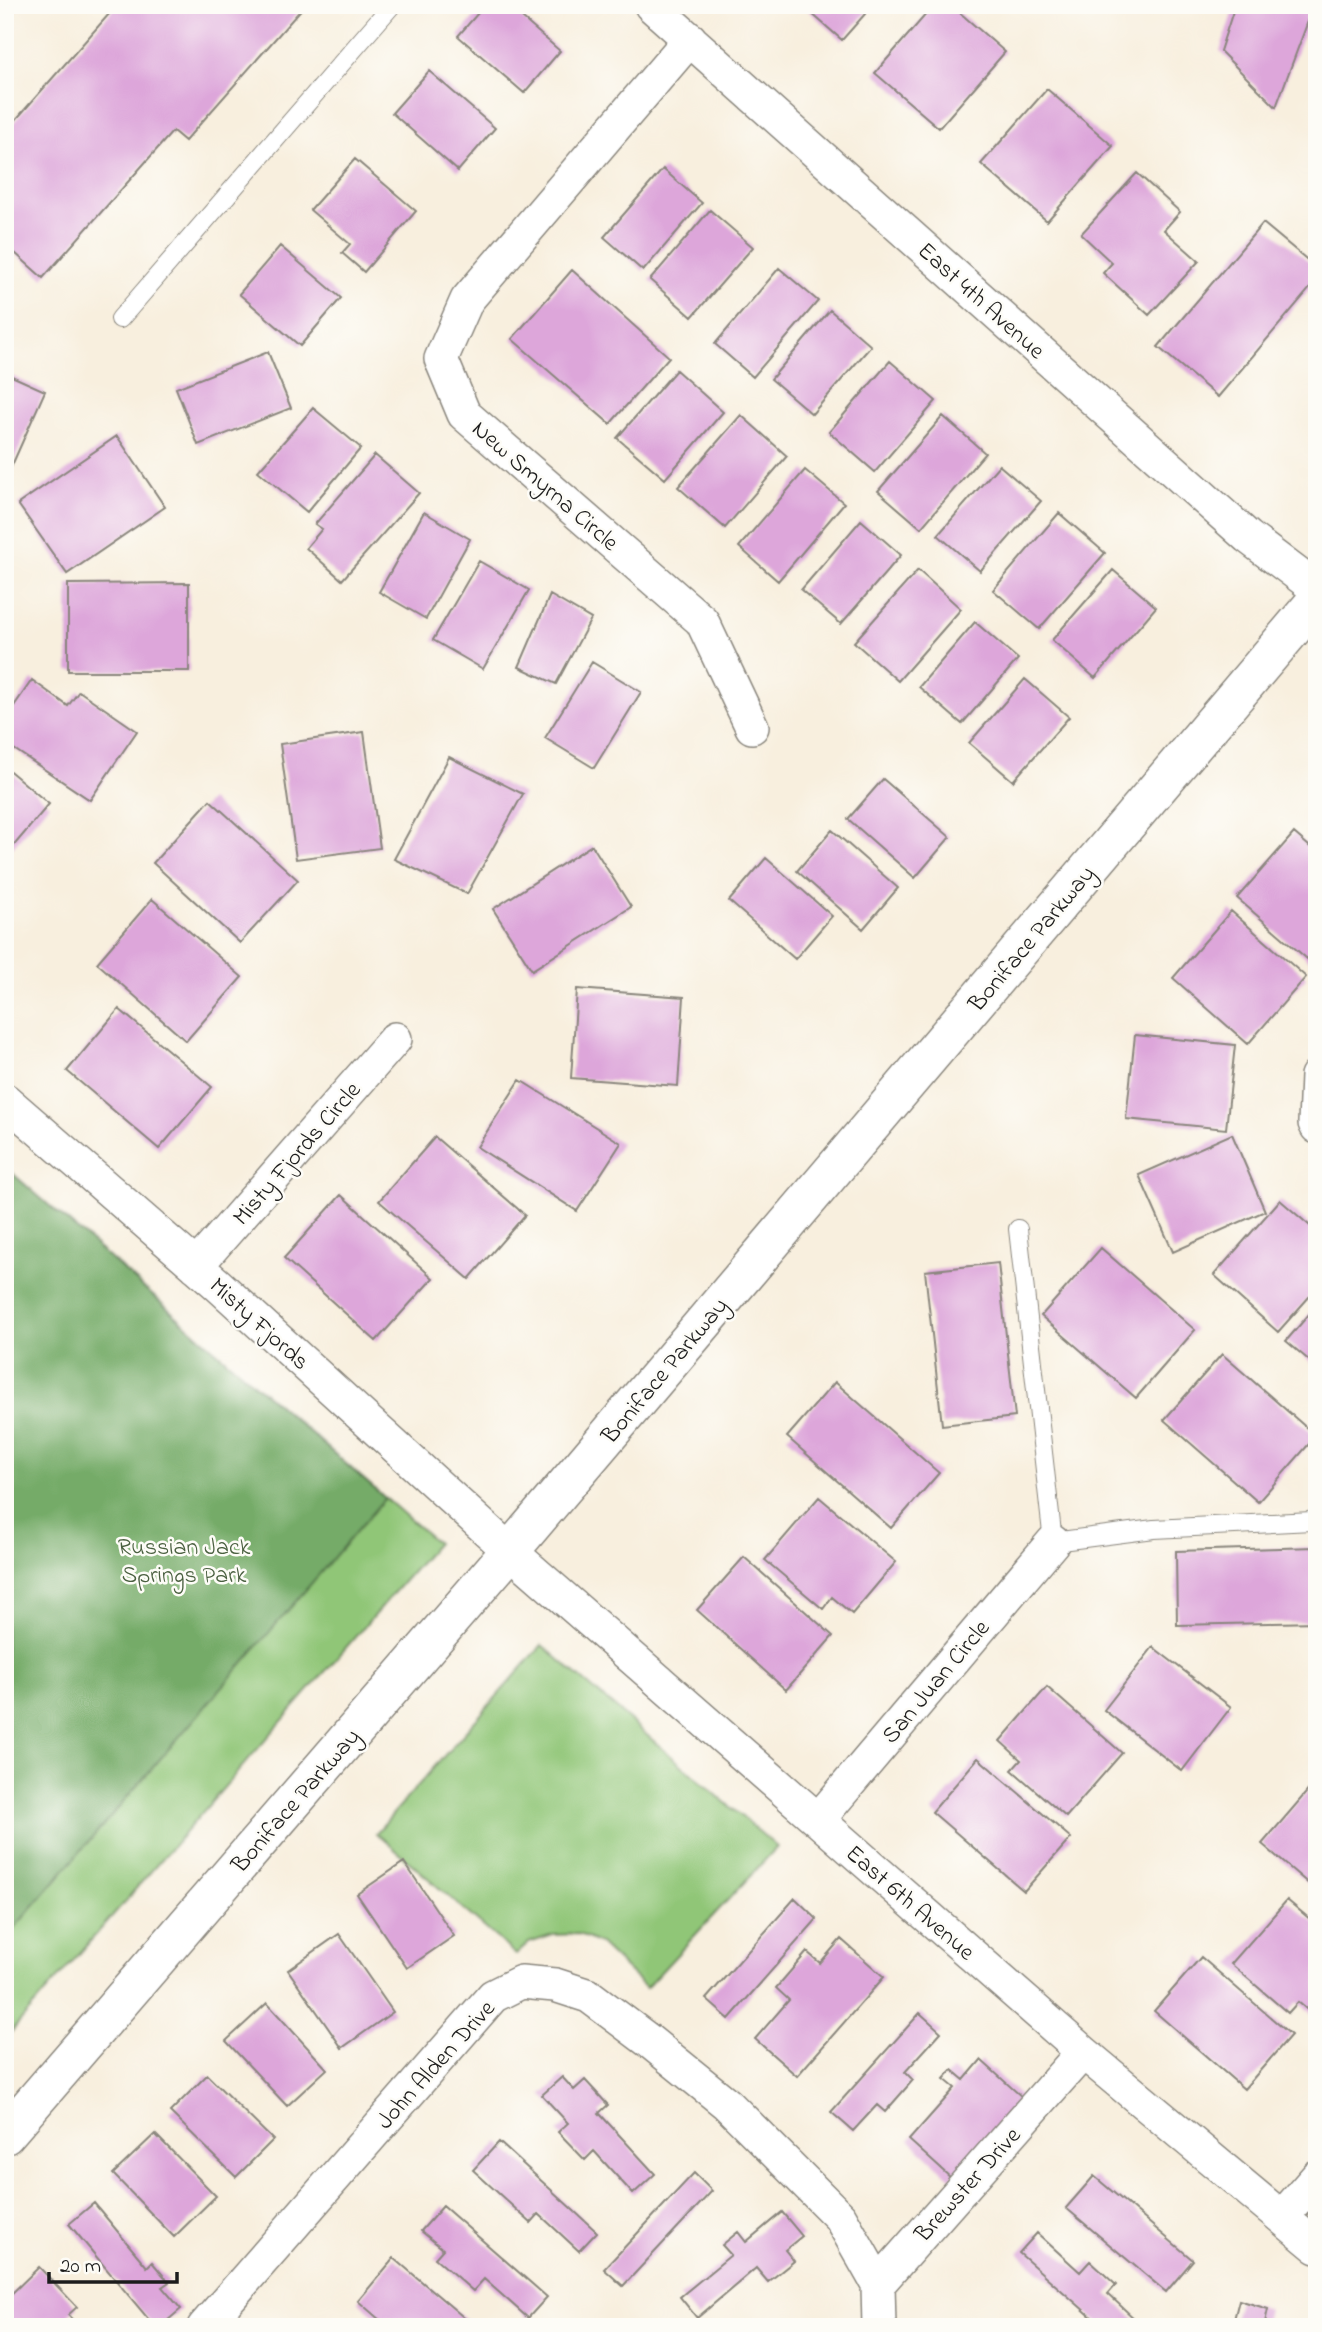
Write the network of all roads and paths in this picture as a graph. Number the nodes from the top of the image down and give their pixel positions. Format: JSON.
{"nodes":[{"id":1,"x":392,"y":5,"type":"edge"},
{"id":2,"x":651,"y":5,"type":"edge"},
{"id":3,"x":690,"y":39,"type":"junction"},
{"id":4,"x":120,"y":319,"type":"dead end"},
{"id":5,"x":1317,"y":589,"type":"edge"},
{"id":6,"x":1317,"y":600,"type":"edge"},
{"id":7,"x":752,"y":727,"type":"dead end"},
{"id":8,"x":395,"y":1039,"type":"dead end"},
{"id":9,"x":1317,"y":1076,"type":"edge"},
{"id":10,"x":5,"y":1100,"type":"edge"},
{"id":11,"x":1317,"y":1127,"type":"edge"},
{"id":12,"x":1018,"y":1229,"type":"dead end"},
{"id":13,"x":196,"y":1266,"type":"junction"},
{"id":14,"x":1317,"y":1516,"type":"edge"},
{"id":15,"x":1053,"y":1542,"type":"junction"},
{"id":16,"x":510,"y":1551,"type":"junction"},
{"id":17,"x":818,"y":1820,"type":"junction"},
{"id":18,"x":1083,"y":2052,"type":"junction"},
{"id":19,"x":5,"y":2135,"type":"edge"},
{"id":20,"x":1317,"y":2177,"type":"edge"},
{"id":21,"x":1282,"y":2217,"type":"junction"},
{"id":22,"x":1317,"y":2247,"type":"edge"},
{"id":23,"x":878,"y":2284,"type":"junction"},
{"id":24,"x":204,"y":2327,"type":"edge"},
{"id":25,"x":879,"y":2327,"type":"edge"}],
"edges":[{"from":1,"to":4,"type":"lane"},
{"from":2,"to":3,"type":"street","name":"East 4th Avenue"},
{"from":3,"to":5,"type":"street","name":"East 4th Avenue"},
{"from":3,"to":7,"type":"street","name":"New Smyrna Circle"},
{"from":6,"to":16,"type":"main road","name":"Boniface Parkway"},
{"from":8,"to":13,"type":"street","name":"Misty Fjords Circle"},
{"from":9,"to":11,"type":"street"},
{"from":10,"to":13,"type":"street","name":"Misty Fjords"},
{"from":12,"to":15,"type":"lane"},
{"from":13,"to":16,"type":"street","name":"Misty Fjords"},
{"from":14,"to":15,"type":"lane"},
{"from":15,"to":17,"type":"street","name":"San Juan Circle"},
{"from":16,"to":17,"type":"street","name":"East 6th Avenue"},
{"from":16,"to":19,"type":"main road","name":"Boniface Parkway"},
{"from":17,"to":18,"type":"street","name":"East 6th Avenue"},
{"from":18,"to":21,"type":"street","name":"East 6th Avenue"},
{"from":18,"to":23,"type":"street","name":"Brewster Drive"},
{"from":20,"to":21,"type":"street"},
{"from":21,"to":22,"type":"street","name":"East 6th Avenue"},
{"from":23,"to":24,"type":"street","name":"John Alden Drive"},
{"from":23,"to":25,"type":"street"}]}
